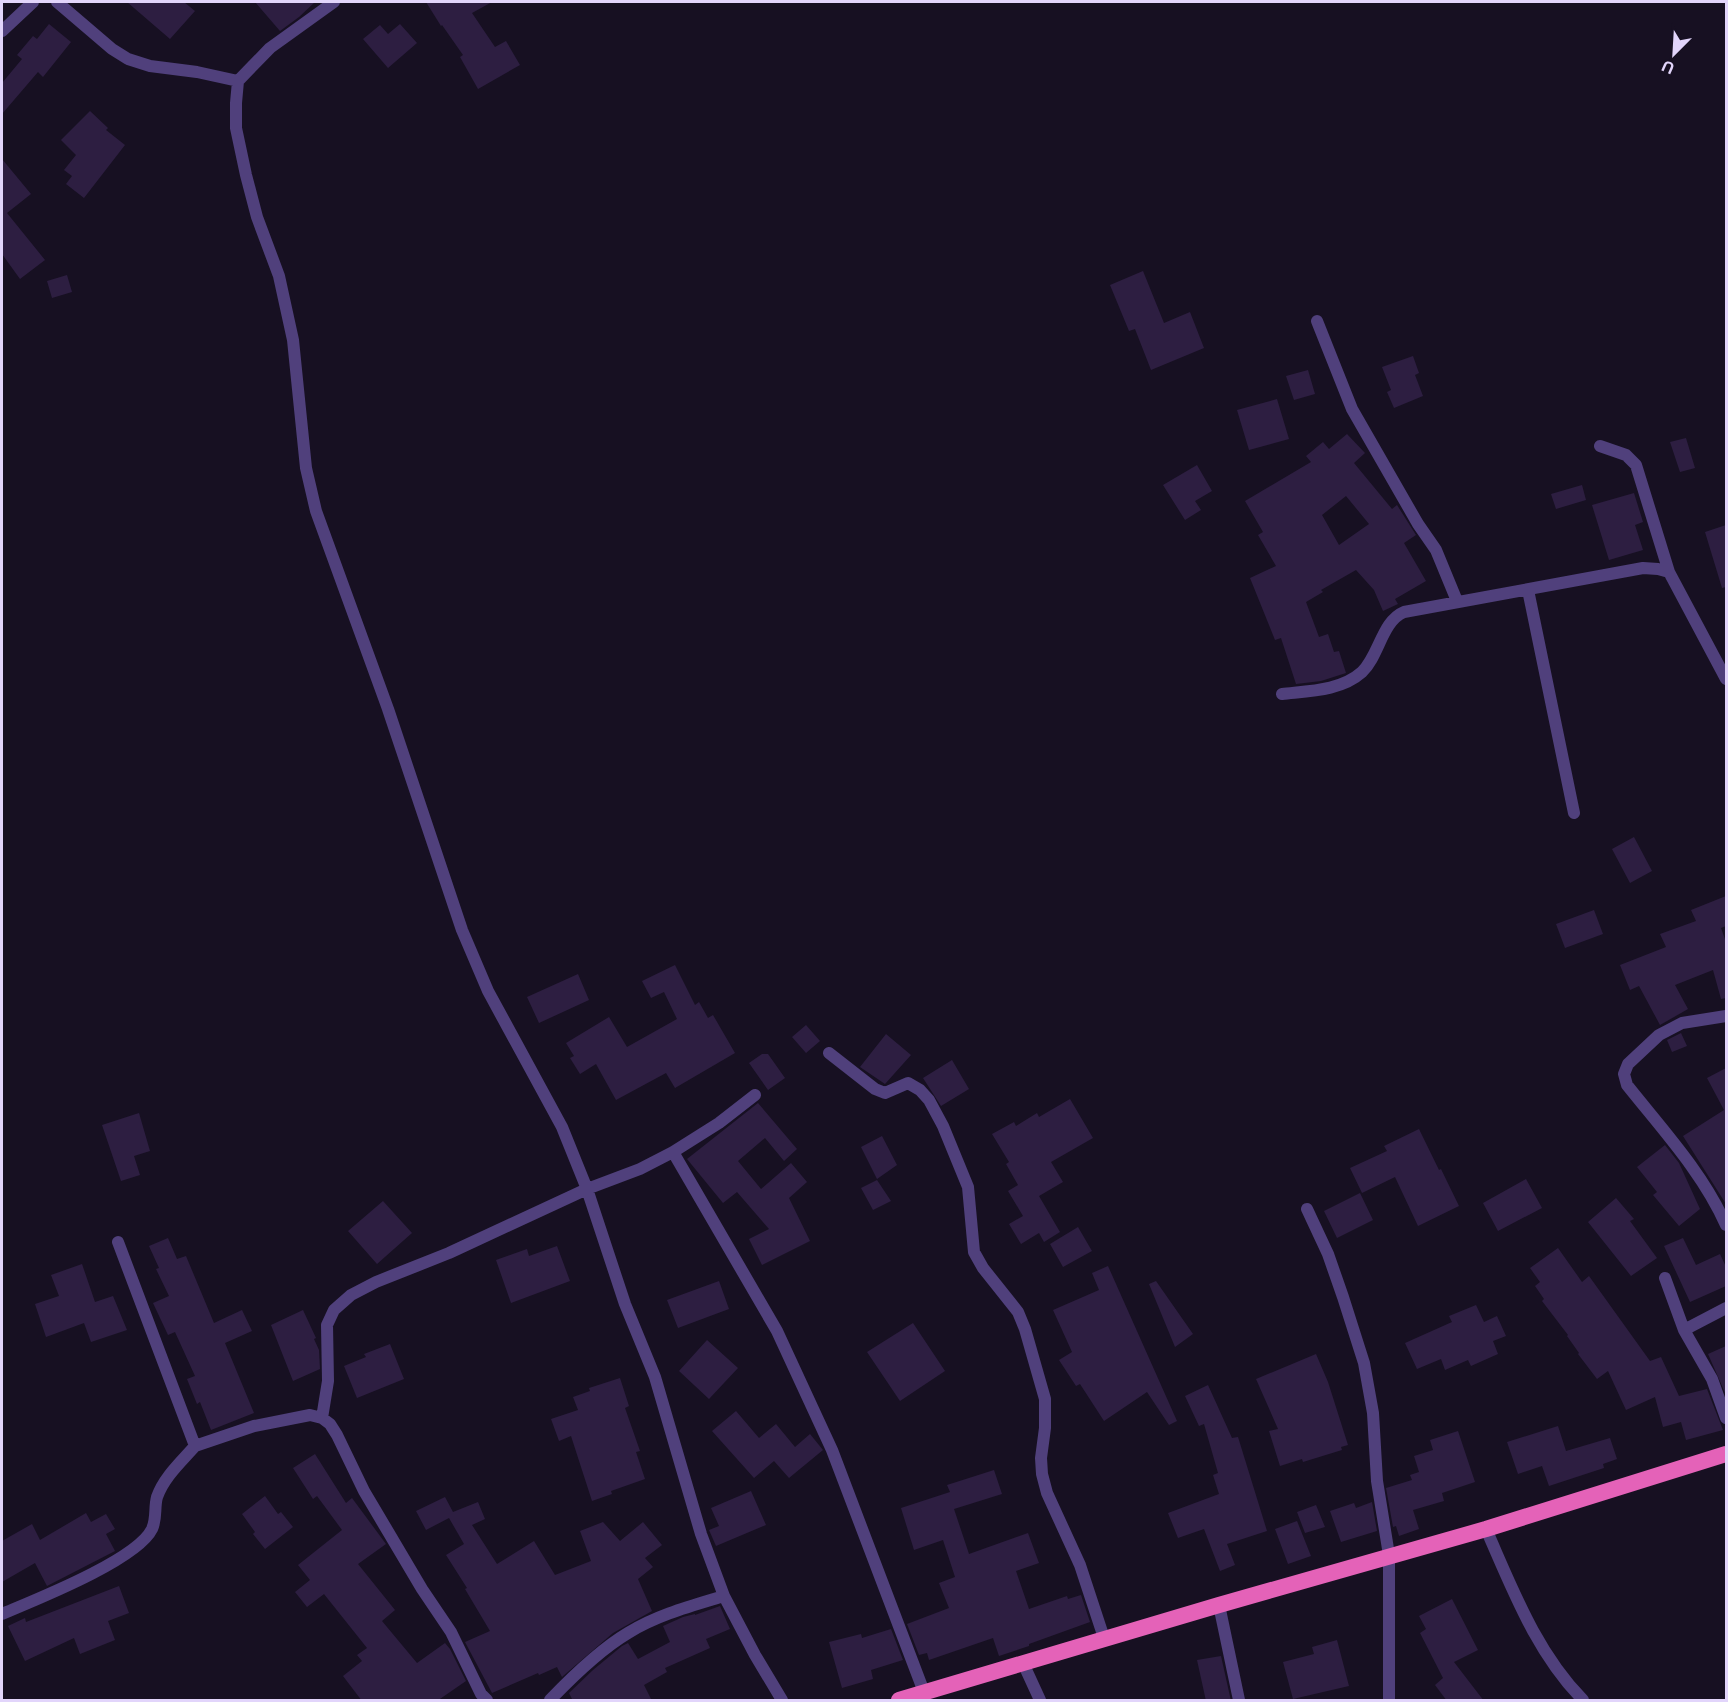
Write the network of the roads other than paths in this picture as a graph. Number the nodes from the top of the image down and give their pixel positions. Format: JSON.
{"nodes":[{"id":1,"x":33,"y":2,"type":"edge"},
{"id":2,"x":57,"y":2,"type":"edge"},
{"id":3,"x":334,"y":2,"type":"edge"},
{"id":4,"x":2,"y":31,"type":"edge"},
{"id":5,"x":238,"y":81,"type":"junction"},
{"id":6,"x":1317,"y":321,"type":"dead end"},
{"id":7,"x":1600,"y":446,"type":"dead end"},
{"id":8,"x":1669,"y":572,"type":"junction"},
{"id":9,"x":1528,"y":590,"type":"junction"},
{"id":10,"x":1457,"y":601,"type":"junction"},
{"id":11,"x":1726,"y":679,"type":"edge"},
{"id":12,"x":1282,"y":693,"type":"dead end"},
{"id":13,"x":1574,"y":813,"type":"dead end"},
{"id":14,"x":1726,"y":1016,"type":"edge"},
{"id":15,"x":829,"y":1053,"type":"dead end"},
{"id":16,"x":755,"y":1095,"type":"dead end"},
{"id":17,"x":673,"y":1152,"type":"junction"},
{"id":18,"x":587,"y":1189,"type":"junction"},
{"id":19,"x":1307,"y":1209,"type":"dead end"},
{"id":20,"x":1726,"y":1225,"type":"edge"},
{"id":21,"x":118,"y":1242,"type":"dead end"},
{"id":22,"x":1665,"y":1278,"type":"dead end"},
{"id":23,"x":1726,"y":1308,"type":"edge"},
{"id":24,"x":1684,"y":1330,"type":"junction"},
{"id":25,"x":322,"y":1418,"type":"junction"},
{"id":26,"x":1726,"y":1418,"type":"edge"},
{"id":27,"x":195,"y":1446,"type":"junction"},
{"id":28,"x":1726,"y":1454,"type":"edge"},
{"id":29,"x":1486,"y":1529,"type":"junction"},
{"id":30,"x":1389,"y":1555,"type":"junction"},
{"id":31,"x":724,"y":1596,"type":"junction"},
{"id":32,"x":1219,"y":1605,"type":"junction"},
{"id":33,"x":2,"y":1614,"type":"edge"},
{"id":34,"x":1104,"y":1638,"type":"junction"},
{"id":35,"x":1023,"y":1663,"type":"junction"},
{"id":36,"x":924,"y":1692,"type":"junction"},
{"id":37,"x":487,"y":1701,"type":"edge"},
{"id":38,"x":550,"y":1701,"type":"edge"},
{"id":39,"x":782,"y":1701,"type":"edge"},
{"id":40,"x":899,"y":1701,"type":"edge"},
{"id":41,"x":1040,"y":1701,"type":"edge"},
{"id":42,"x":1239,"y":1701,"type":"edge"},
{"id":43,"x":1389,"y":1701,"type":"edge"},
{"id":44,"x":1583,"y":1701,"type":"edge"}],
"edges":[{"from":1,"to":4,"type":"street"},
{"from":2,"to":5,"type":"street"},
{"from":3,"to":5,"type":"street"},
{"from":5,"to":18,"type":"street"},
{"from":6,"to":10,"type":"street"},
{"from":7,"to":8,"type":"street"},
{"from":8,"to":9,"type":"street"},
{"from":8,"to":11,"type":"street"},
{"from":9,"to":10,"type":"street"},
{"from":9,"to":13,"type":"street"},
{"from":10,"to":12,"type":"street"},
{"from":14,"to":20,"type":"street"},
{"from":15,"to":34,"type":"street"},
{"from":16,"to":17,"type":"street"},
{"from":17,"to":18,"type":"street"},
{"from":17,"to":36,"type":"street"},
{"from":18,"to":25,"type":"street"},
{"from":18,"to":31,"type":"street"},
{"from":19,"to":30,"type":"street"},
{"from":21,"to":27,"type":"street"},
{"from":22,"to":24,"type":"street"},
{"from":23,"to":24,"type":"street"},
{"from":24,"to":26,"type":"street"},
{"from":25,"to":27,"type":"street"},
{"from":25,"to":37,"type":"street"},
{"from":27,"to":33,"type":"street"},
{"from":28,"to":29,"type":"highway"},
{"from":29,"to":30,"type":"highway"},
{"from":29,"to":44,"type":"street"},
{"from":30,"to":32,"type":"highway"},
{"from":30,"to":43,"type":"street"},
{"from":31,"to":38,"type":"street"},
{"from":31,"to":39,"type":"street"},
{"from":32,"to":34,"type":"highway"},
{"from":32,"to":42,"type":"street"},
{"from":34,"to":35,"type":"highway"},
{"from":35,"to":36,"type":"highway"},
{"from":35,"to":41,"type":"street"},
{"from":36,"to":40,"type":"highway"}]}
